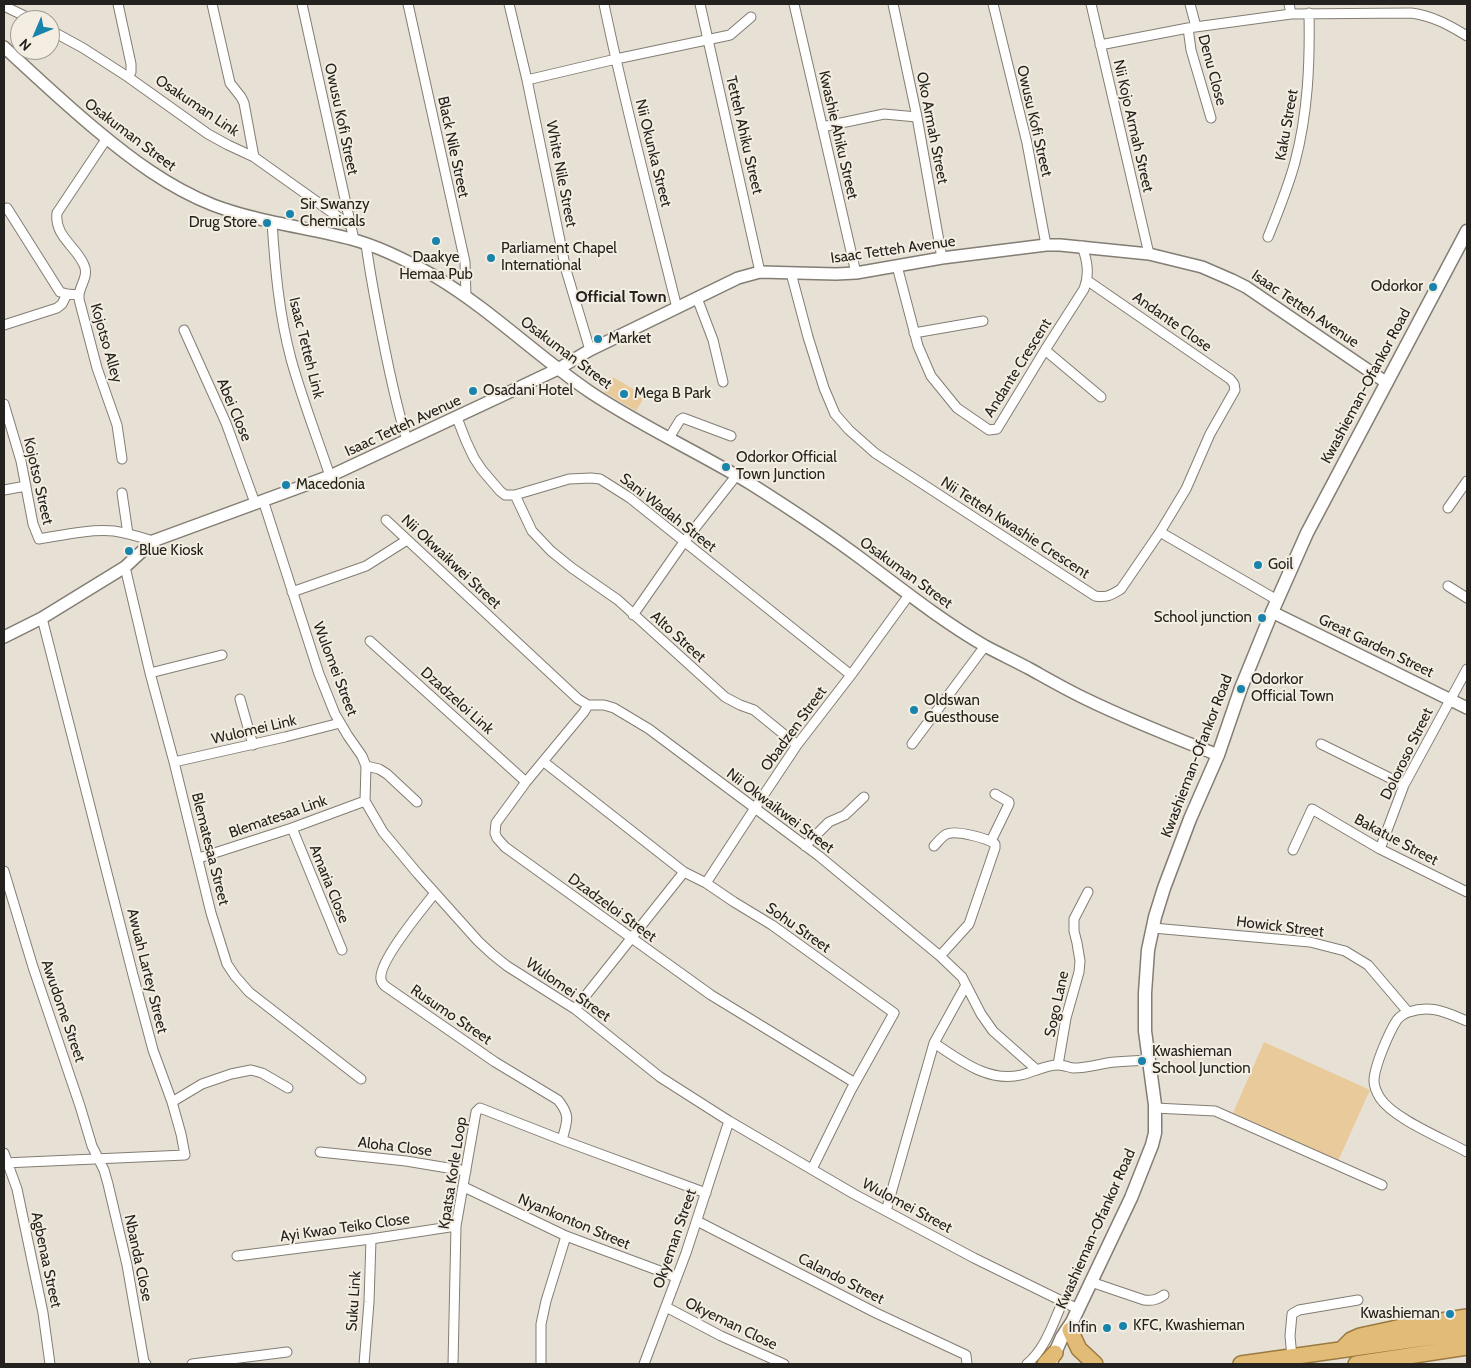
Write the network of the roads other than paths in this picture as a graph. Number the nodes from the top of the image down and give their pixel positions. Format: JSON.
{"nodes":[{"id":1,"x":118,"y":4,"type":"edge"},
{"id":2,"x":212,"y":4,"type":"edge"},
{"id":3,"x":302,"y":4,"type":"edge"},
{"id":4,"x":408,"y":4,"type":"edge"},
{"id":5,"x":509,"y":4,"type":"edge"},
{"id":6,"x":604,"y":4,"type":"edge"},
{"id":7,"x":700,"y":4,"type":"edge"},
{"id":8,"x":794,"y":4,"type":"edge"},
{"id":9,"x":894,"y":4,"type":"edge"},
{"id":10,"x":993,"y":4,"type":"edge"},
{"id":11,"x":1091,"y":4,"type":"edge"},
{"id":12,"x":1190,"y":4,"type":"edge"},
{"id":13,"x":1288,"y":4,"type":"edge"},
{"id":14,"x":1309,"y":13,"type":"junction"},
{"id":15,"x":1291,"y":14,"type":"junction"},
{"id":16,"x":751,"y":17,"type":"dead end"},
{"id":17,"x":1192,"y":28,"type":"junction"},
{"id":18,"x":60,"y":35,"type":"edge"},
{"id":19,"x":1467,"y":36,"type":"edge"},
{"id":20,"x":708,"y":39,"type":"junction"},
{"id":21,"x":1100,"y":45,"type":"junction"},
{"id":22,"x":4,"y":47,"type":"edge"},
{"id":23,"x":616,"y":59,"type":"junction"},
{"id":24,"x":128,"y":77,"type":"junction"},
{"id":25,"x":528,"y":80,"type":"junction"},
{"id":26,"x":917,"y":117,"type":"junction"},
{"id":27,"x":1211,"y":118,"type":"dead end"},
{"id":28,"x":822,"y":127,"type":"junction"},
{"id":29,"x":107,"y":138,"type":"junction"},
{"id":30,"x":254,"y":157,"type":"junction"},
{"id":31,"x":7,"y":208,"type":"dead end"},
{"id":32,"x":272,"y":222,"type":"junction"},
{"id":33,"x":351,"y":226,"type":"junction"},
{"id":34,"x":1467,"y":231,"type":"edge"},
{"id":35,"x":1268,"y":237,"type":"dead end"},
{"id":36,"x":354,"y":240,"type":"junction"},
{"id":37,"x":366,"y":244,"type":"junction"},
{"id":38,"x":1046,"y":245,"type":"junction"},
{"id":39,"x":1082,"y":246,"type":"junction"},
{"id":40,"x":1149,"y":254,"type":"junction"},
{"id":41,"x":942,"y":258,"type":"junction"},
{"id":42,"x":897,"y":266,"type":"junction"},
{"id":43,"x":760,"y":272,"type":"junction"},
{"id":44,"x":856,"y":273,"type":"junction"},
{"id":45,"x":791,"y":274,"type":"junction"},
{"id":46,"x":1088,"y":280,"type":"junction"},
{"id":47,"x":67,"y":294,"type":"junction"},
{"id":48,"x":79,"y":295,"type":"junction"},
{"id":49,"x":466,"y":297,"type":"junction"},
{"id":50,"x":697,"y":298,"type":"junction"},
{"id":51,"x":677,"y":308,"type":"junction"},
{"id":52,"x":983,"y":321,"type":"dead end"},
{"id":53,"x":4,"y":325,"type":"edge"},
{"id":54,"x":184,"y":330,"type":"dead end"},
{"id":55,"x":914,"y":333,"type":"junction"},
{"id":56,"x":590,"y":350,"type":"junction"},
{"id":57,"x":1045,"y":350,"type":"junction"},
{"id":58,"x":558,"y":369,"type":"junction"},
{"id":59,"x":722,"y":382,"type":"dead end"},
{"id":60,"x":1387,"y":382,"type":"junction"},
{"id":61,"x":1235,"y":390,"type":"joint"},
{"id":62,"x":1101,"y":397,"type":"dead end"},
{"id":63,"x":4,"y":404,"type":"edge"},
{"id":64,"x":458,"y":418,"type":"junction"},
{"id":65,"x":731,"y":436,"type":"dead end"},
{"id":66,"x":669,"y":438,"type":"junction"},
{"id":67,"x":407,"y":440,"type":"junction"},
{"id":68,"x":122,"y":459,"type":"dead end"},
{"id":69,"x":330,"y":476,"type":"junction"},
{"id":70,"x":736,"y":476,"type":"junction"},
{"id":71,"x":1467,"y":481,"type":"edge"},
{"id":72,"x":26,"y":486,"type":"junction"},
{"id":73,"x":4,"y":490,"type":"edge"},
{"id":74,"x":122,"y":493,"type":"dead end"},
{"id":75,"x":515,"y":495,"type":"junction"},
{"id":76,"x":259,"y":501,"type":"junction"},
{"id":77,"x":1448,"y":508,"type":"dead end"},
{"id":78,"x":386,"y":520,"type":"dead end"},
{"id":79,"x":1160,"y":532,"type":"junction"},
{"id":80,"x":128,"y":534,"type":"junction"},
{"id":81,"x":407,"y":540,"type":"junction"},
{"id":82,"x":153,"y":541,"type":"junction"},
{"id":83,"x":684,"y":542,"type":"junction"},
{"id":84,"x":125,"y":567,"type":"junction"},
{"id":85,"x":1448,"y":586,"type":"dead end"},
{"id":86,"x":292,"y":592,"type":"junction"},
{"id":87,"x":909,"y":595,"type":"junction"},
{"id":88,"x":1467,"y":598,"type":"edge"},
{"id":89,"x":1274,"y":606,"type":"junction"},
{"id":90,"x":633,"y":615,"type":"junction"},
{"id":91,"x":42,"y":618,"type":"junction"},
{"id":92,"x":4,"y":637,"type":"edge"},
{"id":93,"x":370,"y":641,"type":"dead end"},
{"id":94,"x":985,"y":646,"type":"junction"},
{"id":95,"x":222,"y":655,"type":"dead end"},
{"id":96,"x":1467,"y":669,"type":"edge"},
{"id":97,"x":150,"y":673,"type":"junction"},
{"id":98,"x":851,"y":675,"type":"junction"},
{"id":99,"x":240,"y":699,"type":"dead end"},
{"id":100,"x":1450,"y":699,"type":"junction"},
{"id":101,"x":588,"y":705,"type":"junction"},
{"id":102,"x":1467,"y":708,"type":"edge"},
{"id":103,"x":340,"y":723,"type":"junction"},
{"id":104,"x":912,"y":744,"type":"dead end"},
{"id":105,"x":1321,"y":744,"type":"dead end"},
{"id":106,"x":253,"y":745,"type":"junction"},
{"id":107,"x":797,"y":745,"type":"junction"},
{"id":108,"x":1218,"y":754,"type":"junction"},
{"id":109,"x":174,"y":762,"type":"junction"},
{"id":110,"x":544,"y":762,"type":"junction"},
{"id":111,"x":366,"y":766,"type":"junction"},
{"id":112,"x":526,"y":782,"type":"junction"},
{"id":113,"x":1404,"y":784,"type":"junction"},
{"id":114,"x":995,"y":794,"type":"dead end"},
{"id":115,"x":864,"y":798,"type":"dead end"},
{"id":116,"x":365,"y":801,"type":"junction"},
{"id":117,"x":417,"y":802,"type":"dead end"},
{"id":118,"x":754,"y":808,"type":"junction"},
{"id":119,"x":292,"y":828,"type":"junction"},
{"id":120,"x":991,"y":841,"type":"junction"},
{"id":121,"x":805,"y":846,"type":"junction"},
{"id":122,"x":934,"y":846,"type":"dead end"},
{"id":123,"x":1380,"y":849,"type":"junction"},
{"id":124,"x":1293,"y":850,"type":"dead end"},
{"id":125,"x":199,"y":858,"type":"junction"},
{"id":126,"x":4,"y":871,"type":"edge"},
{"id":127,"x":684,"y":872,"type":"junction"},
{"id":128,"x":706,"y":883,"type":"junction"},
{"id":129,"x":1088,"y":892,"type":"dead end"},
{"id":130,"x":1467,"y":892,"type":"edge"},
{"id":131,"x":435,"y":893,"type":"junction"},
{"id":132,"x":1153,"y":928,"type":"junction"},
{"id":133,"x":632,"y":939,"type":"junction"},
{"id":134,"x":342,"y":950,"type":"dead end"},
{"id":135,"x":940,"y":956,"type":"junction"},
{"id":136,"x":966,"y":985,"type":"junction"},
{"id":137,"x":575,"y":1009,"type":"junction"},
{"id":138,"x":1408,"y":1012,"type":"junction"},
{"id":139,"x":1467,"y":1021,"type":"edge"},
{"id":140,"x":934,"y":1043,"type":"junction"},
{"id":141,"x":1149,"y":1060,"type":"junction"},
{"id":142,"x":1058,"y":1065,"type":"junction"},
{"id":143,"x":1038,"y":1070,"type":"junction"},
{"id":144,"x":361,"y":1078,"type":"dead end"},
{"id":145,"x":855,"y":1083,"type":"junction"},
{"id":146,"x":288,"y":1088,"type":"dead end"},
{"id":147,"x":172,"y":1102,"type":"junction"},
{"id":148,"x":1155,"y":1108,"type":"junction"},
{"id":149,"x":729,"y":1121,"type":"junction"},
{"id":150,"x":562,"y":1140,"type":"junction"},
{"id":151,"x":1466,"y":1148,"type":"edge"},
{"id":152,"x":320,"y":1152,"type":"dead end"},
{"id":153,"x":4,"y":1153,"type":"edge"},
{"id":154,"x":98,"y":1159,"type":"junction"},
{"id":155,"x":6,"y":1162,"type":"edge"},
{"id":156,"x":812,"y":1169,"type":"junction"},
{"id":157,"x":466,"y":1171,"type":"junction"},
{"id":158,"x":1382,"y":1185,"type":"dead end"},
{"id":159,"x":464,"y":1187,"type":"junction"},
{"id":160,"x":706,"y":1193,"type":"junction"},
{"id":161,"x":886,"y":1211,"type":"junction"},
{"id":162,"x":697,"y":1221,"type":"junction"},
{"id":163,"x":456,"y":1226,"type":"junction"},
{"id":164,"x":566,"y":1236,"type":"junction"},
{"id":165,"x":371,"y":1239,"type":"junction"},
{"id":166,"x":237,"y":1256,"type":"dead end"},
{"id":167,"x":676,"y":1278,"type":"junction"},
{"id":168,"x":1090,"y":1282,"type":"junction"},
{"id":169,"x":1164,"y":1295,"type":"dead end"},
{"id":170,"x":1358,"y":1300,"type":"dead end"},
{"id":171,"x":1063,"y":1301,"type":"junction"},
{"id":172,"x":666,"y":1307,"type":"junction"},
{"id":173,"x":1078,"y":1309,"type":"junction"},
{"id":174,"x":1467,"y":1317,"type":"edge"},
{"id":175,"x":1071,"y":1326,"type":"junction"},
{"id":176,"x":1467,"y":1332,"type":"edge"},
{"id":177,"x":1467,"y":1347,"type":"edge"},
{"id":178,"x":1341,"y":1350,"type":"junction"},
{"id":179,"x":287,"y":1352,"type":"dead end"},
{"id":180,"x":1292,"y":1357,"type":"junction"},
{"id":181,"x":1054,"y":1360,"type":"edge"},
{"id":182,"x":50,"y":1364,"type":"edge"},
{"id":183,"x":146,"y":1364,"type":"edge"},
{"id":184,"x":192,"y":1364,"type":"edge"},
{"id":185,"x":364,"y":1364,"type":"edge"},
{"id":186,"x":453,"y":1364,"type":"edge"},
{"id":187,"x":541,"y":1364,"type":"edge"},
{"id":188,"x":644,"y":1364,"type":"edge"},
{"id":189,"x":784,"y":1364,"type":"edge"},
{"id":190,"x":967,"y":1364,"type":"edge"},
{"id":191,"x":1027,"y":1364,"type":"edge"},
{"id":192,"x":1044,"y":1364,"type":"edge"},
{"id":193,"x":1095,"y":1364,"type":"edge"},
{"id":194,"x":1242,"y":1364,"type":"edge"},
{"id":195,"x":1356,"y":1364,"type":"edge"}],
"edges":[{"from":1,"to":24,"type":"street"},
{"from":2,"to":30,"type":"street"},
{"from":3,"to":33,"type":"street","name":"Owusu Kofi Street"},
{"from":4,"to":49,"type":"street","name":"Black Nile Street"},
{"from":5,"to":25,"type":"street","name":"White Nile Street"},
{"from":6,"to":23,"type":"street","name":"Nii Okunka Street"},
{"from":7,"to":20,"type":"street","name":"Tetteh Ahiku Street"},
{"from":8,"to":28,"type":"street","name":"Kwashie Ahiku Street"},
{"from":9,"to":26,"type":"street","name":"Oko Armah Street"},
{"from":10,"to":38,"type":"street","name":"Owusu Kofi Street"},
{"from":11,"to":21,"type":"street","name":"Nii Kojo Armah Street"},
{"from":12,"to":17,"type":"street","name":"Denu Close"},
{"from":13,"to":15,"type":"street"},
{"from":14,"to":15,"type":"street"},
{"from":14,"to":19,"type":"street"},
{"from":14,"to":35,"type":"street","name":"Kaku Street"},
{"from":15,"to":17,"type":"street"},
{"from":16,"to":20,"type":"street"},
{"from":17,"to":21,"type":"street"},
{"from":17,"to":27,"type":"street","name":"Denu Close"},
{"from":18,"to":24,"type":"street","name":"Osakuman Link"},
{"from":20,"to":23,"type":"street"},
{"from":20,"to":43,"type":"street","name":"Tetteh Ahiku Street"},
{"from":21,"to":40,"type":"street","name":"Nii Kojo Armah Street"},
{"from":22,"to":29,"type":"street","name":"Osakuman Street"},
{"from":23,"to":25,"type":"street"},
{"from":23,"to":51,"type":"street","name":"Nii Okunka Street"},
{"from":24,"to":30,"type":"street","name":"Osakuman Link"},
{"from":25,"to":56,"type":"street","name":"White Nile Street"},
{"from":26,"to":28,"type":"street"},
{"from":26,"to":41,"type":"street","name":"Oko Armah Street"},
{"from":28,"to":44,"type":"street","name":"Kwashie Ahiku Street"},
{"from":29,"to":32,"type":"street","name":"Osakuman Street"},
{"from":29,"to":48,"type":"street","name":"Kojotso Alley"},
{"from":30,"to":33,"type":"street","name":"Osakuman Link"},
{"from":31,"to":47,"type":"street"},
{"from":32,"to":36,"type":"street","name":"Osakuman Street"},
{"from":32,"to":69,"type":"street","name":"Isaac Tetteh Link"},
{"from":33,"to":36,"type":"street","name":"Owusu Kofi Street"},
{"from":34,"to":60,"type":"main road","name":"Kwashieman-Ofankor Road"},
{"from":36,"to":37,"type":"street","name":"Osakuman Street"},
{"from":37,"to":49,"type":"street","name":"Osakuman Street"},
{"from":37,"to":67,"type":"street"},
{"from":38,"to":39,"type":"street","name":"Isaac Tetteh Avenue"},
{"from":38,"to":41,"type":"street","name":"Isaac Tetteh Avenue"},
{"from":39,"to":40,"type":"street","name":"Isaac Tetteh Avenue"},
{"from":39,"to":46,"type":"street"},
{"from":40,"to":60,"type":"street","name":"Isaac Tetteh Avenue"},
{"from":41,"to":42,"type":"street","name":"Isaac Tetteh Avenue"},
{"from":42,"to":44,"type":"street","name":"Isaac Tetteh Avenue"},
{"from":42,"to":55,"type":"street","name":"Andante Crescent"},
{"from":43,"to":45,"type":"street","name":"Isaac Tetteh Avenue"},
{"from":43,"to":50,"type":"street","name":"Isaac Tetteh Avenue"},
{"from":44,"to":45,"type":"street","name":"Isaac Tetteh Avenue"},
{"from":45,"to":79,"type":"street","name":"Nii Tetteh Kwashie Crescent"},
{"from":46,"to":57,"type":"street","name":"Andante Crescent"},
{"from":46,"to":61,"type":"street","name":"Andante Close"},
{"from":47,"to":48,"type":"street"},
{"from":47,"to":53,"type":"street"},
{"from":48,"to":68,"type":"street","name":"Kojotso Alley"},
{"from":49,"to":58,"type":"street","name":"Osakuman Street"},
{"from":50,"to":51,"type":"street","name":"Isaac Tetteh Avenue"},
{"from":50,"to":59,"type":"street"},
{"from":51,"to":56,"type":"street","name":"Isaac Tetteh Avenue"},
{"from":52,"to":55,"type":"street"},
{"from":54,"to":76,"type":"street","name":"Abei Close"},
{"from":55,"to":57,"type":"street","name":"Andante Crescent"},
{"from":56,"to":58,"type":"street","name":"Isaac Tetteh Avenue"},
{"from":57,"to":62,"type":"street"},
{"from":58,"to":64,"type":"street","name":"Isaac Tetteh Avenue"},
{"from":58,"to":66,"type":"street","name":"Osakuman Street"},
{"from":60,"to":89,"type":"main road","name":"Kwashieman-Ofankor Road"},
{"from":61,"to":79,"type":"street","name":"Nii Tetteh Kwashie Crescent"},
{"from":63,"to":72,"type":"street","name":"Kojotso Street"},
{"from":64,"to":67,"type":"street","name":"Isaac Tetteh Avenue"},
{"from":64,"to":75,"type":"street"},
{"from":65,"to":66,"type":"street"},
{"from":66,"to":70,"type":"street","name":"Osakuman Street"},
{"from":67,"to":69,"type":"street","name":"Isaac Tetteh Avenue"},
{"from":69,"to":76,"type":"street","name":"Isaac Tetteh Avenue"},
{"from":70,"to":83,"type":"street","name":"Alto Street"},
{"from":70,"to":87,"type":"street","name":"Osakuman Street"},
{"from":71,"to":77,"type":"street"},
{"from":72,"to":73,"type":"street"},
{"from":72,"to":80,"type":"street","name":"Kojotso Street"},
{"from":74,"to":80,"type":"street"},
{"from":75,"to":83,"type":"street","name":"Sani Wadah Street"},
{"from":75,"to":90,"type":"street"},
{"from":76,"to":82,"type":"street","name":"Isaac Tetteh Avenue"},
{"from":76,"to":86,"type":"street","name":"Wulomei Street"},
{"from":78,"to":81,"type":"street","name":"Nii Okwaikwei Street"},
{"from":79,"to":89,"type":"street"},
{"from":80,"to":82,"type":"street","name":"Kojotso Street"},
{"from":81,"to":86,"type":"street"},
{"from":81,"to":101,"type":"street","name":"Nii Okwaikwei Street"},
{"from":82,"to":84,"type":"street","name":"Isaac Tetteh Avenue"},
{"from":83,"to":90,"type":"street","name":"Alto Street"},
{"from":83,"to":98,"type":"street","name":"Sani Wadah Street"},
{"from":84,"to":91,"type":"street","name":"Isaac Tetteh Avenue"},
{"from":84,"to":97,"type":"street","name":"Blematesaa Street"},
{"from":85,"to":88,"type":"street"},
{"from":86,"to":103,"type":"street","name":"Wulomei Street"},
{"from":87,"to":94,"type":"street","name":"Osakuman Street"},
{"from":87,"to":98,"type":"street","name":"Obadzen Street"},
{"from":89,"to":100,"type":"street","name":"Great Garden Street"},
{"from":89,"to":108,"type":"main road","name":"Kwashieman-Ofankor Road"},
{"from":90,"to":107,"type":"street","name":"Alto Street"},
{"from":91,"to":92,"type":"street","name":"Isaac Tetteh Avenue"},
{"from":91,"to":147,"type":"street","name":"Awuah Lartey Street"},
{"from":93,"to":112,"type":"street","name":"Dzadzeloi Link"},
{"from":94,"to":104,"type":"street"},
{"from":94,"to":108,"type":"street","name":"Osakuman Street"},
{"from":95,"to":97,"type":"street"},
{"from":96,"to":100,"type":"street","name":"Doloroso Street"},
{"from":97,"to":109,"type":"street","name":"Blematesaa Street"},
{"from":98,"to":107,"type":"street","name":"Obadzen Street"},
{"from":99,"to":106,"type":"street"},
{"from":100,"to":102,"type":"street","name":"Great Garden Street"},
{"from":100,"to":113,"type":"street","name":"Doloroso Street"},
{"from":101,"to":110,"type":"street","name":"Dzadzeloi Street"},
{"from":101,"to":118,"type":"street","name":"Nii Okwaikwei Street"},
{"from":103,"to":106,"type":"street","name":"Wulomei Link"},
{"from":103,"to":111,"type":"street","name":"Wulomei Street"},
{"from":105,"to":113,"type":"street"},
{"from":106,"to":109,"type":"street","name":"Wulomei Link"},
{"from":107,"to":118,"type":"street","name":"Obadzen Street"},
{"from":108,"to":132,"type":"main road","name":"Kwashieman-Ofankor Road"},
{"from":109,"to":125,"type":"street","name":"Blematesaa Street"},
{"from":110,"to":112,"type":"street","name":"Dzadzeloi Street"},
{"from":110,"to":127,"type":"street","name":"Sohu Street"},
{"from":111,"to":116,"type":"street"},
{"from":111,"to":117,"type":"street"},
{"from":112,"to":133,"type":"street","name":"Dzadzeloi Street"},
{"from":113,"to":123,"type":"street","name":"Doloroso Street"},
{"from":114,"to":120,"type":"street"},
{"from":115,"to":121,"type":"street"},
{"from":116,"to":119,"type":"street","name":"Blematesaa Link"},
{"from":116,"to":131,"type":"street","name":"Wulomei Street"},
{"from":118,"to":121,"type":"street","name":"Nii Okwaikwei Street"},
{"from":118,"to":128,"type":"street","name":"Obadzen Street"},
{"from":119,"to":125,"type":"street","name":"Blematesaa Link"},
{"from":119,"to":134,"type":"street","name":"Amaria Close"},
{"from":120,"to":122,"type":"street"},
{"from":120,"to":135,"type":"street"},
{"from":121,"to":135,"type":"street","name":"Nii Okwaikwei Street"},
{"from":123,"to":124,"type":"street","name":"Bakatue Street"},
{"from":123,"to":130,"type":"street","name":"Bakatue Street"},
{"from":125,"to":144,"type":"street","name":"Blematesaa Street"},
{"from":126,"to":154,"type":"street","name":"Awudome Street"},
{"from":127,"to":128,"type":"street","name":"Sohu Street"},
{"from":127,"to":133,"type":"street"},
{"from":128,"to":145,"type":"street","name":"Sohu Street"},
{"from":129,"to":142,"type":"street","name":"Sogo Lane"},
{"from":131,"to":137,"type":"street","name":"Wulomei Street"},
{"from":131,"to":150,"type":"street","name":"Rusumo Street"},
{"from":132,"to":138,"type":"street","name":"Howick Street"},
{"from":132,"to":141,"type":"main road","name":"Kwashieman-Ofankor Road"},
{"from":133,"to":137,"type":"street"},
{"from":133,"to":145,"type":"street","name":"Dzadzeloi Street"},
{"from":135,"to":136,"type":"street","name":"Nii Okwaikwei Street"},
{"from":136,"to":140,"type":"street"},
{"from":136,"to":143,"type":"street","name":"Nii Okwaikwei Street"},
{"from":137,"to":149,"type":"street","name":"Wulomei Street"},
{"from":138,"to":139,"type":"street"},
{"from":138,"to":151,"type":"street"},
{"from":140,"to":143,"type":"street"},
{"from":140,"to":161,"type":"street"},
{"from":141,"to":142,"type":"street"},
{"from":141,"to":148,"type":"main road","name":"Kwashieman-Ofankor Road"},
{"from":142,"to":143,"type":"street"},
{"from":145,"to":156,"type":"street","name":"Sohu Street"},
{"from":146,"to":147,"type":"street"},
{"from":147,"to":154,"type":"street","name":"Awuah Lartey Street"},
{"from":148,"to":158,"type":"street"},
{"from":148,"to":168,"type":"main road","name":"Kwashieman-Ofankor Road"},
{"from":149,"to":156,"type":"street","name":"Wulomei Street"},
{"from":149,"to":160,"type":"street","name":"Okyeman Street"},
{"from":150,"to":157,"type":"street","name":"Kpatsa Korle Loop"},
{"from":150,"to":160,"type":"street","name":"Kpatsa Korle Loop"},
{"from":152,"to":157,"type":"street","name":"Aloha Close"},
{"from":153,"to":155,"type":"street","name":"Agbenaa Street"},
{"from":154,"to":155,"type":"street","name":"Awuah Lartey Street"},
{"from":154,"to":183,"type":"street","name":"Nbanda Close"},
{"from":155,"to":182,"type":"street","name":"Agbenaa Street"},
{"from":156,"to":161,"type":"street","name":"Wulomei Street"},
{"from":157,"to":159,"type":"street","name":"Kpatsa Korle Loop"},
{"from":159,"to":163,"type":"street","name":"Kpatsa Korle Loop"},
{"from":159,"to":164,"type":"street","name":"Nyankonton Street"},
{"from":160,"to":162,"type":"street","name":"Okyeman Street"},
{"from":161,"to":171,"type":"street","name":"Wulomei Street"},
{"from":162,"to":167,"type":"street","name":"Okyeman Street"},
{"from":162,"to":190,"type":"street","name":"Calando Street"},
{"from":163,"to":165,"type":"street","name":"Ayi Kwao Teiko Close"},
{"from":163,"to":186,"type":"street","name":"Kpatsa Korle Loop"},
{"from":164,"to":167,"type":"street","name":"Nyankonton Street"},
{"from":164,"to":187,"type":"street"},
{"from":165,"to":166,"type":"street","name":"Ayi Kwao Teiko Close"},
{"from":165,"to":185,"type":"street","name":"Suku Link"},
{"from":167,"to":172,"type":"street","name":"Okyeman Street"},
{"from":168,"to":169,"type":"street"},
{"from":168,"to":173,"type":"main road","name":"Kwashieman-Ofankor Road"},
{"from":170,"to":180,"type":"street"},
{"from":171,"to":173,"type":"street","name":"Wulomei Street"},
{"from":171,"to":191,"type":"street"},
{"from":172,"to":188,"type":"street","name":"Okyeman Street"},
{"from":172,"to":189,"type":"street","name":"Okyeman Close"},
{"from":173,"to":175,"type":"main road","name":"Kwashieman-Ofankor Road"},
{"from":174,"to":178,"type":"highway"},
{"from":175,"to":181,"type":"main road","name":"Kwashieman-Ofankor Road"},
{"from":175,"to":193,"type":"highway"},
{"from":176,"to":178,"type":"highway"},
{"from":177,"to":195,"type":"highway"},
{"from":178,"to":180,"type":"highway"},
{"from":179,"to":184,"type":"street"},
{"from":180,"to":194,"type":"highway"},
{"from":181,"to":192,"type":"highway"}]}
